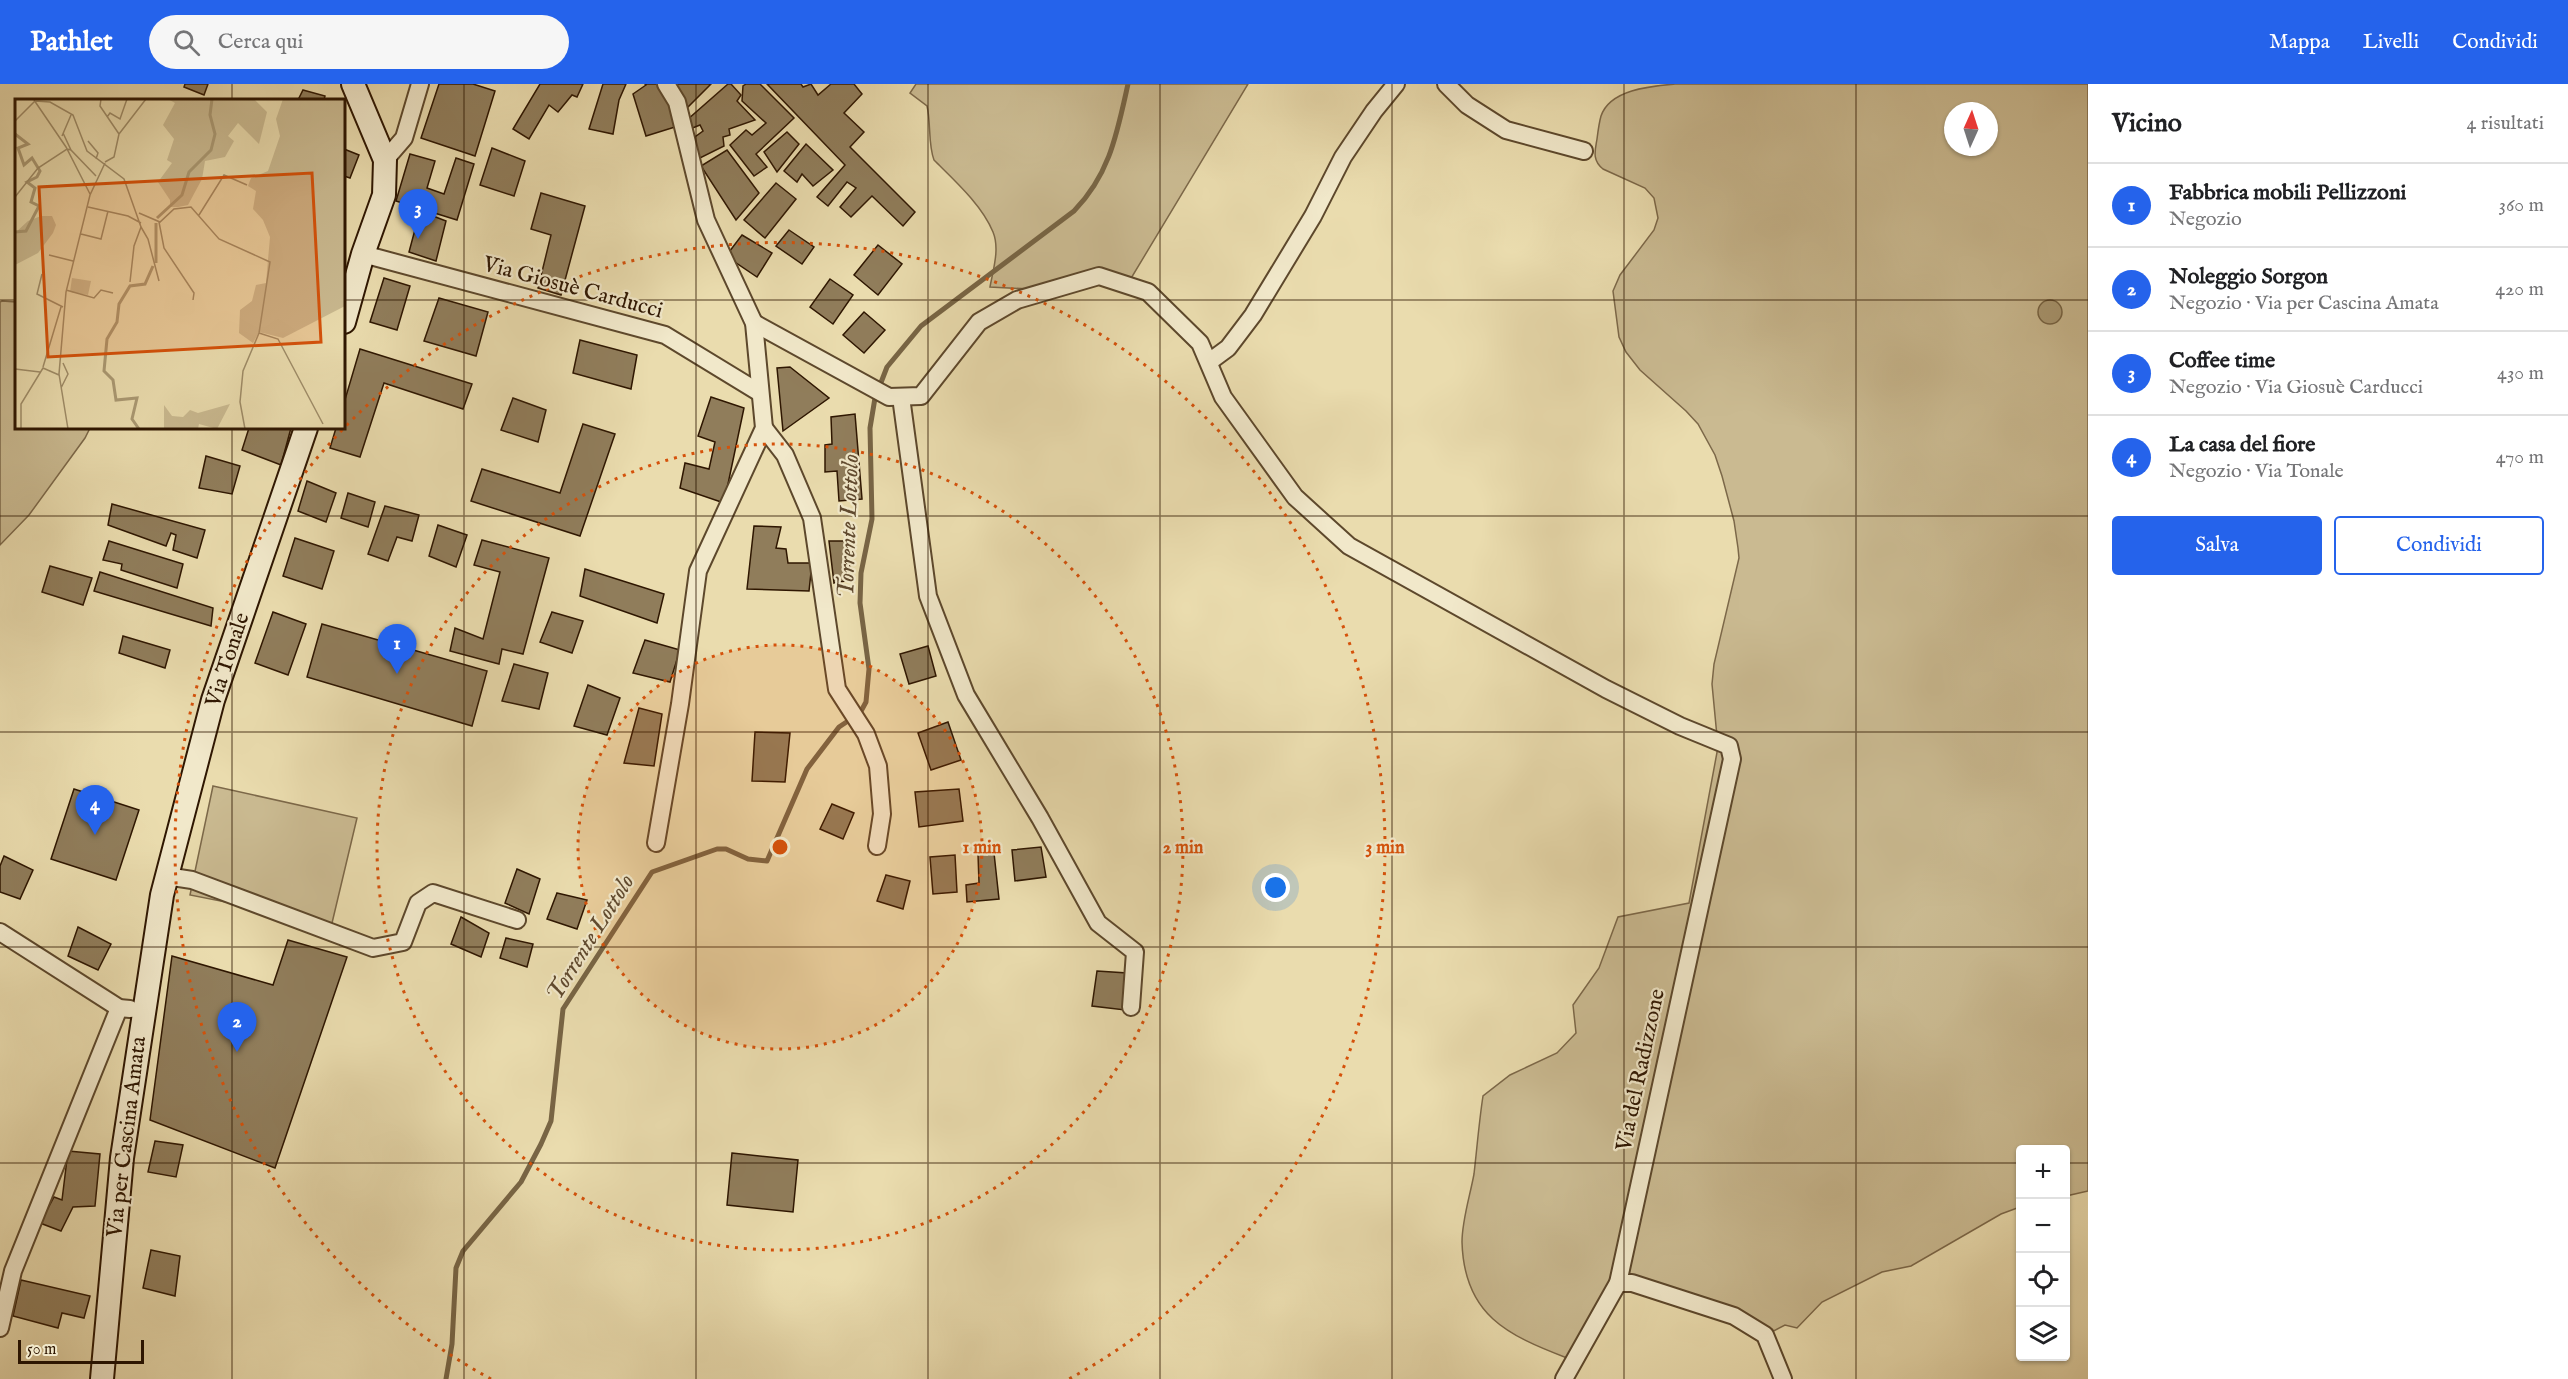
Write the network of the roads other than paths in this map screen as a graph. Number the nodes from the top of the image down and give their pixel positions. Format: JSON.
{"nodes":[{"id":1,"x":353,"y":84,"type":"edge"},
{"id":2,"x":420,"y":84,"type":"edge"},
{"id":3,"x":666,"y":84,"type":"edge"},
{"id":4,"x":1396,"y":84,"type":"edge"},
{"id":5,"x":1446,"y":84,"type":"edge"},
{"id":6,"x":1584,"y":151,"type":"dead end"},
{"id":7,"x":385,"y":160,"type":"junction"},
{"id":8,"x":363,"y":254,"type":"junction"},
{"id":9,"x":345,"y":318,"type":"edge"},
{"id":10,"x":754,"y":323,"type":"junction"},
{"id":11,"x":1209,"y":362,"type":"junction"},
{"id":12,"x":760,"y":393,"type":"junction"},
{"id":13,"x":895,"y":397,"type":"junction"},
{"id":14,"x":764,"y":428,"type":"junction"},
{"id":15,"x":306,"y":429,"type":"edge"},
{"id":16,"x":656,"y":843,"type":"dead end"},
{"id":17,"x":877,"y":846,"type":"dead end"},
{"id":18,"x":164,"y":886,"type":"junction"},
{"id":19,"x":517,"y":920,"type":"dead end"},
{"id":20,"x":0,"y":932,"type":"edge"},
{"id":21,"x":1131,"y":1007,"type":"dead end"},
{"id":22,"x":119,"y":1008,"type":"junction"},
{"id":23,"x":144,"y":1010,"type":"junction"},
{"id":24,"x":1618,"y":1283,"type":"junction"},
{"id":25,"x":0,"y":1328,"type":"edge"},
{"id":26,"x":102,"y":1379,"type":"edge"},
{"id":27,"x":1564,"y":1379,"type":"edge"},
{"id":28,"x":1783,"y":1379,"type":"edge"}],
"edges":[{"from":1,"to":7,"type":"street"},
{"from":2,"to":7,"type":"street"},
{"from":3,"to":10,"type":"street"},
{"from":4,"to":11,"type":"street"},
{"from":5,"to":6,"type":"street"},
{"from":7,"to":8,"type":"street"},
{"from":8,"to":9,"type":"street"},
{"from":8,"to":12,"type":"street","name":"Via Giosuè Carducci"},
{"from":10,"to":12,"type":"street"},
{"from":10,"to":13,"type":"street"},
{"from":11,"to":13,"type":"street"},
{"from":11,"to":24,"type":"street","name":"Via del Radizzone"},
{"from":12,"to":14,"type":"street"},
{"from":13,"to":21,"type":"street"},
{"from":14,"to":16,"type":"street"},
{"from":14,"to":17,"type":"street"},
{"from":15,"to":18,"type":"street","name":"Via Tonale"},
{"from":18,"to":19,"type":"street"},
{"from":18,"to":23,"type":"street","name":"Via per Cascina Amata"},
{"from":20,"to":22,"type":"street"},
{"from":22,"to":23,"type":"street"},
{"from":22,"to":25,"type":"street"},
{"from":23,"to":26,"type":"street","name":"Via per Cascina Amata"},
{"from":24,"to":27,"type":"street","name":"Via del Radizzone"},
{"from":24,"to":28,"type":"street"}]}
